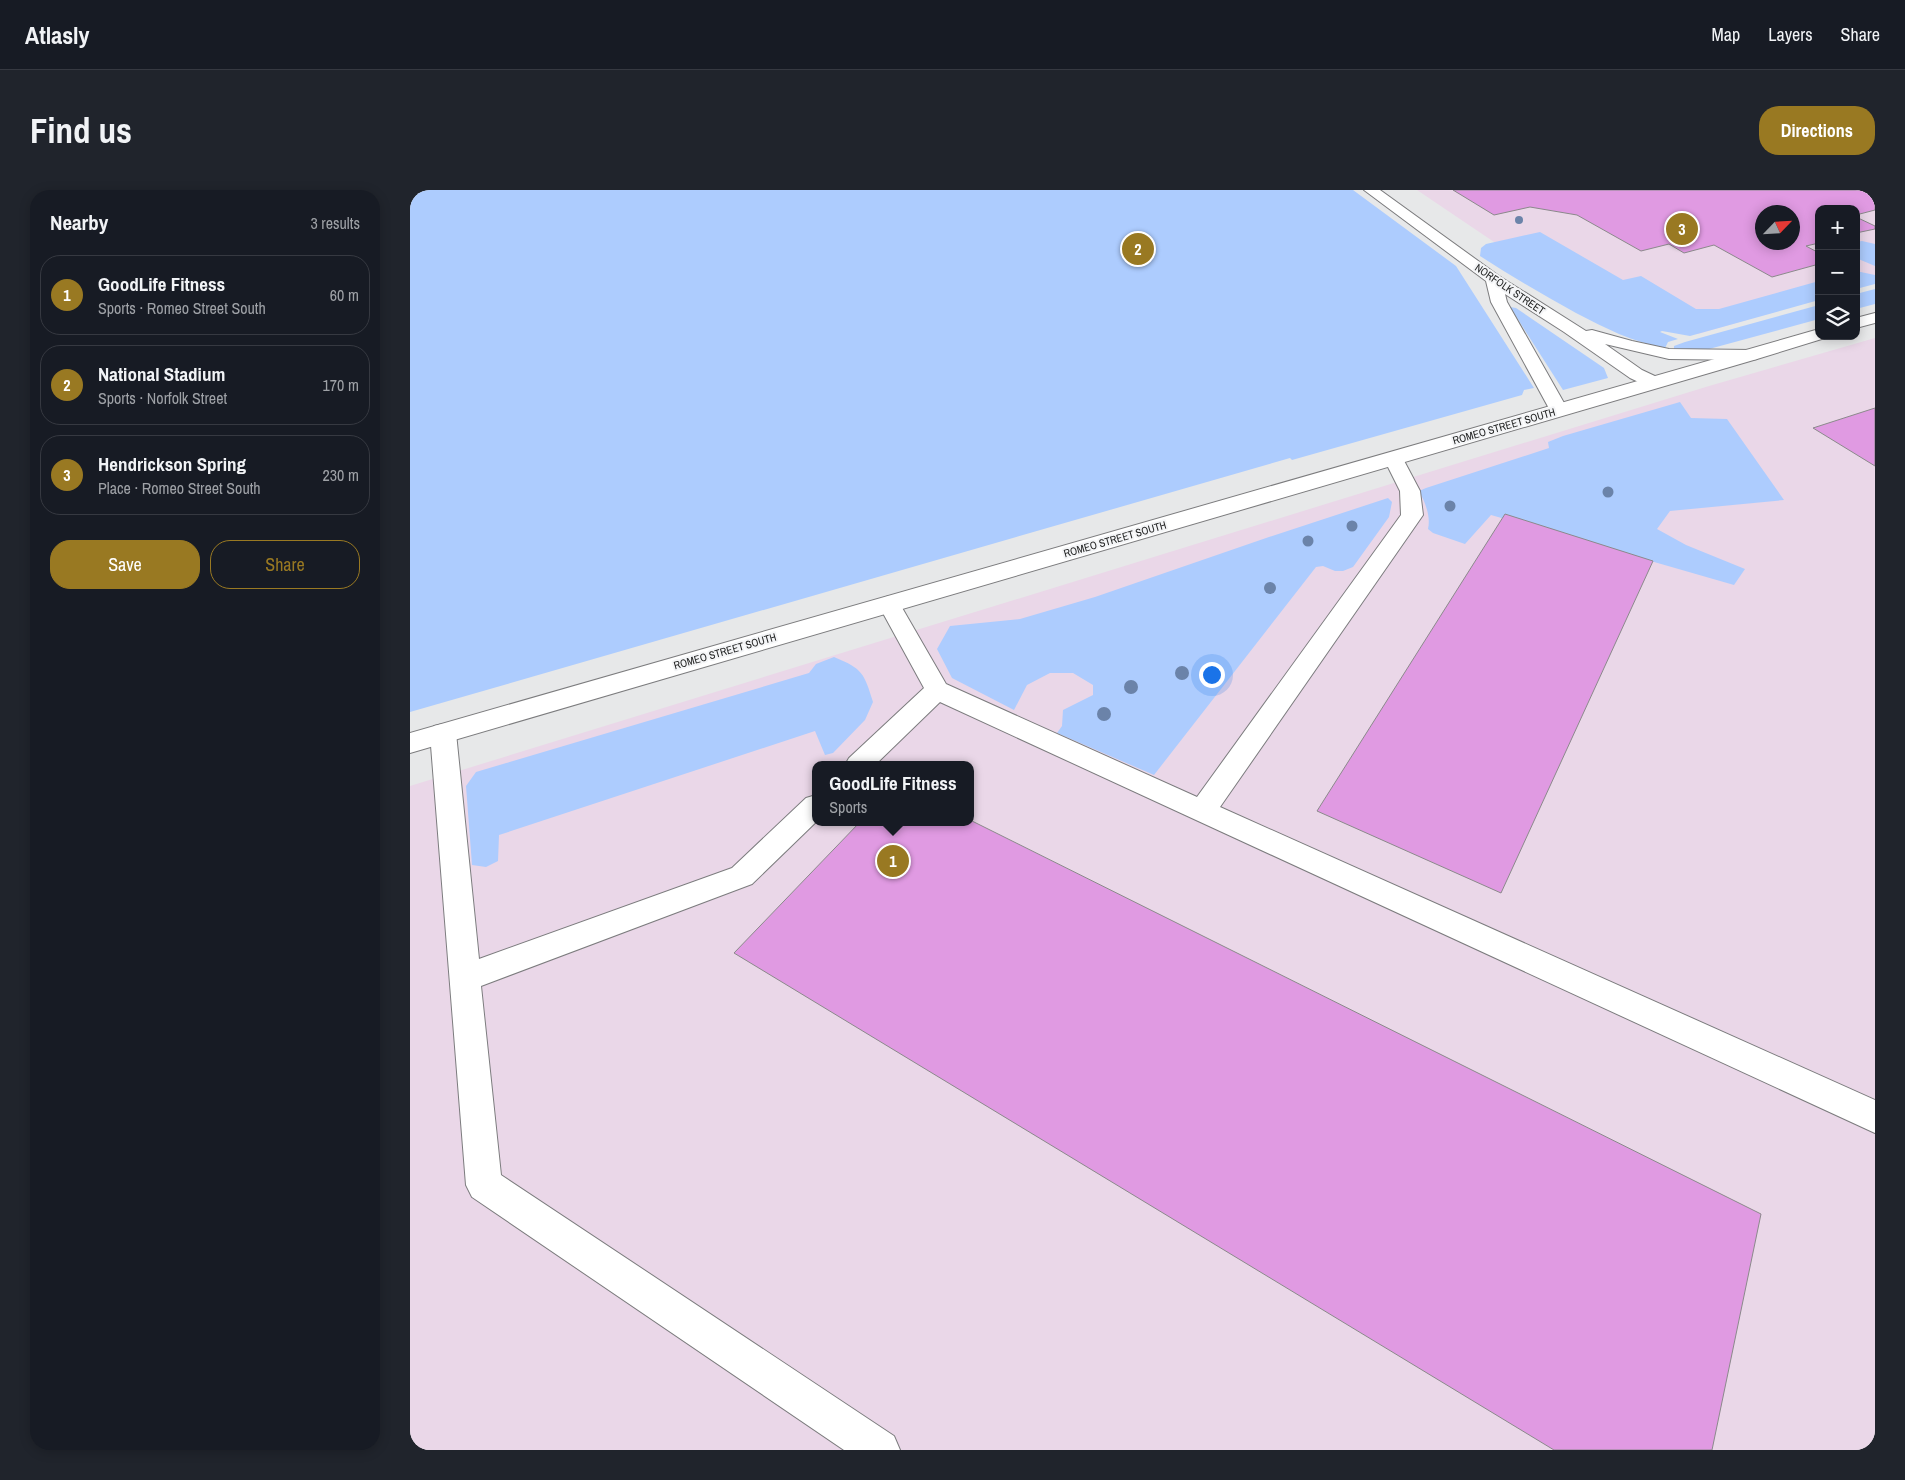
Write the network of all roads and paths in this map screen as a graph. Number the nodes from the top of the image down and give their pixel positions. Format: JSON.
{"nodes":[{"id":1,"x":1371,"y":190,"type":"edge"},
{"id":2,"x":1493,"y":279,"type":"junction"},
{"id":3,"x":1875,"y":318,"type":"edge"},
{"id":4,"x":1860,"y":322,"type":"edge"},
{"id":5,"x":1570,"y":328,"type":"junction"},
{"id":6,"x":1815,"y":335,"type":"edge"},
{"id":7,"x":1751,"y":355,"type":"junction"},
{"id":8,"x":1653,"y":382,"type":"junction"},
{"id":9,"x":1559,"y":410,"type":"junction"},
{"id":10,"x":1394,"y":459,"type":"junction"},
{"id":11,"x":889,"y":604,"type":"junction"},
{"id":12,"x":937,"y":690,"type":"junction"},
{"id":13,"x":442,"y":733,"type":"junction"},
{"id":14,"x":410,"y":743,"type":"edge"},
{"id":15,"x":862,"y":761,"type":"edge"},
{"id":16,"x":812,"y":809,"type":"edge"},
{"id":17,"x":1202,"y":811,"type":"junction"},
{"id":18,"x":465,"y":978,"type":"junction"},
{"id":19,"x":1875,"y":1117,"type":"edge"},
{"id":20,"x":880,"y":1450,"type":"edge"}],
"edges":[{"from":1,"to":2,"type":"main road","name":"NORFOLK STREET"},
{"from":2,"to":5,"type":"main road","name":"NORFOLK STREET"},
{"from":2,"to":9,"type":"main road"},
{"from":3,"to":4,"type":"main road"},
{"from":5,"to":7,"type":"main road"},
{"from":5,"to":8,"type":"main road","name":"NORFOLK STREET"},
{"from":6,"to":7,"type":"main road","name":"ROMEO STREET SOUTH"},
{"from":7,"to":8,"type":"main road","name":"ROMEO STREET SOUTH"},
{"from":8,"to":9,"type":"main road","name":"ROMEO STREET SOUTH"},
{"from":9,"to":10,"type":"main road","name":"ROMEO STREET SOUTH"},
{"from":10,"to":11,"type":"main road","name":"ROMEO STREET SOUTH"},
{"from":10,"to":17,"type":"main road"},
{"from":11,"to":12,"type":"main road"},
{"from":11,"to":13,"type":"main road","name":"ROMEO STREET SOUTH"},
{"from":12,"to":15,"type":"main road"},
{"from":12,"to":17,"type":"main road"},
{"from":13,"to":14,"type":"main road","name":"ROMEO STREET SOUTH"},
{"from":13,"to":18,"type":"main road"},
{"from":16,"to":18,"type":"main road"},
{"from":17,"to":19,"type":"main road"},
{"from":18,"to":20,"type":"main road"}]}
